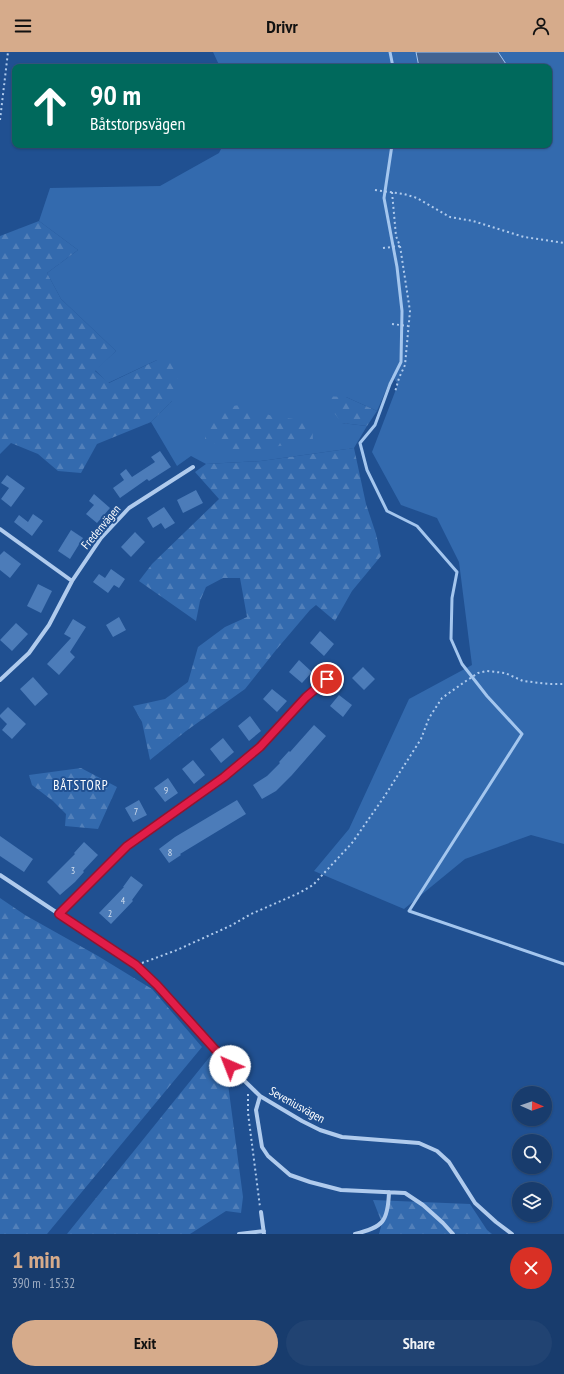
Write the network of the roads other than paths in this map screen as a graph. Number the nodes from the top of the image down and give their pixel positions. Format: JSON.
{"nodes":[{"id":1,"x":193,"y":467,"type":"dead end"},
{"id":2,"x":0,"y":529,"type":"edge"},
{"id":3,"x":72,"y":581,"type":"junction"},
{"id":4,"x":0,"y":679,"type":"edge"},
{"id":5,"x":327,"y":679,"type":"dead end"},
{"id":6,"x":0,"y":875,"type":"edge"},
{"id":7,"x":59,"y":914,"type":"junction"},
{"id":8,"x":260,"y":1096,"type":"junction"},
{"id":9,"x":389,"y":1192,"type":"junction"},
{"id":10,"x":261,"y":1212,"type":"road end"},
{"id":11,"x":264,"y":1232,"type":"edge"},
{"id":12,"x":239,"y":1234,"type":"edge"},
{"id":13,"x":355,"y":1234,"type":"edge"},
{"id":14,"x":453,"y":1234,"type":"edge"},
{"id":15,"x":512,"y":1234,"type":"edge"}],
"edges":[{"from":1,"to":3,"type":"street","name":"Fredenvägen"},
{"from":2,"to":3,"type":"street"},
{"from":3,"to":4,"type":"street","name":"Fredenvägen"},
{"from":5,"to":7,"type":"street"},
{"from":6,"to":7,"type":"street","name":"Seveniusvägen"},
{"from":7,"to":8,"type":"street","name":"Seveniusvägen"},
{"from":8,"to":9,"type":"street"},
{"from":8,"to":15,"type":"street","name":"Seveniusvägen"},
{"from":9,"to":13,"type":"street"},
{"from":9,"to":14,"type":"street"},
{"from":10,"to":11,"type":"street"},
{"from":11,"to":12,"type":"street"}]}
